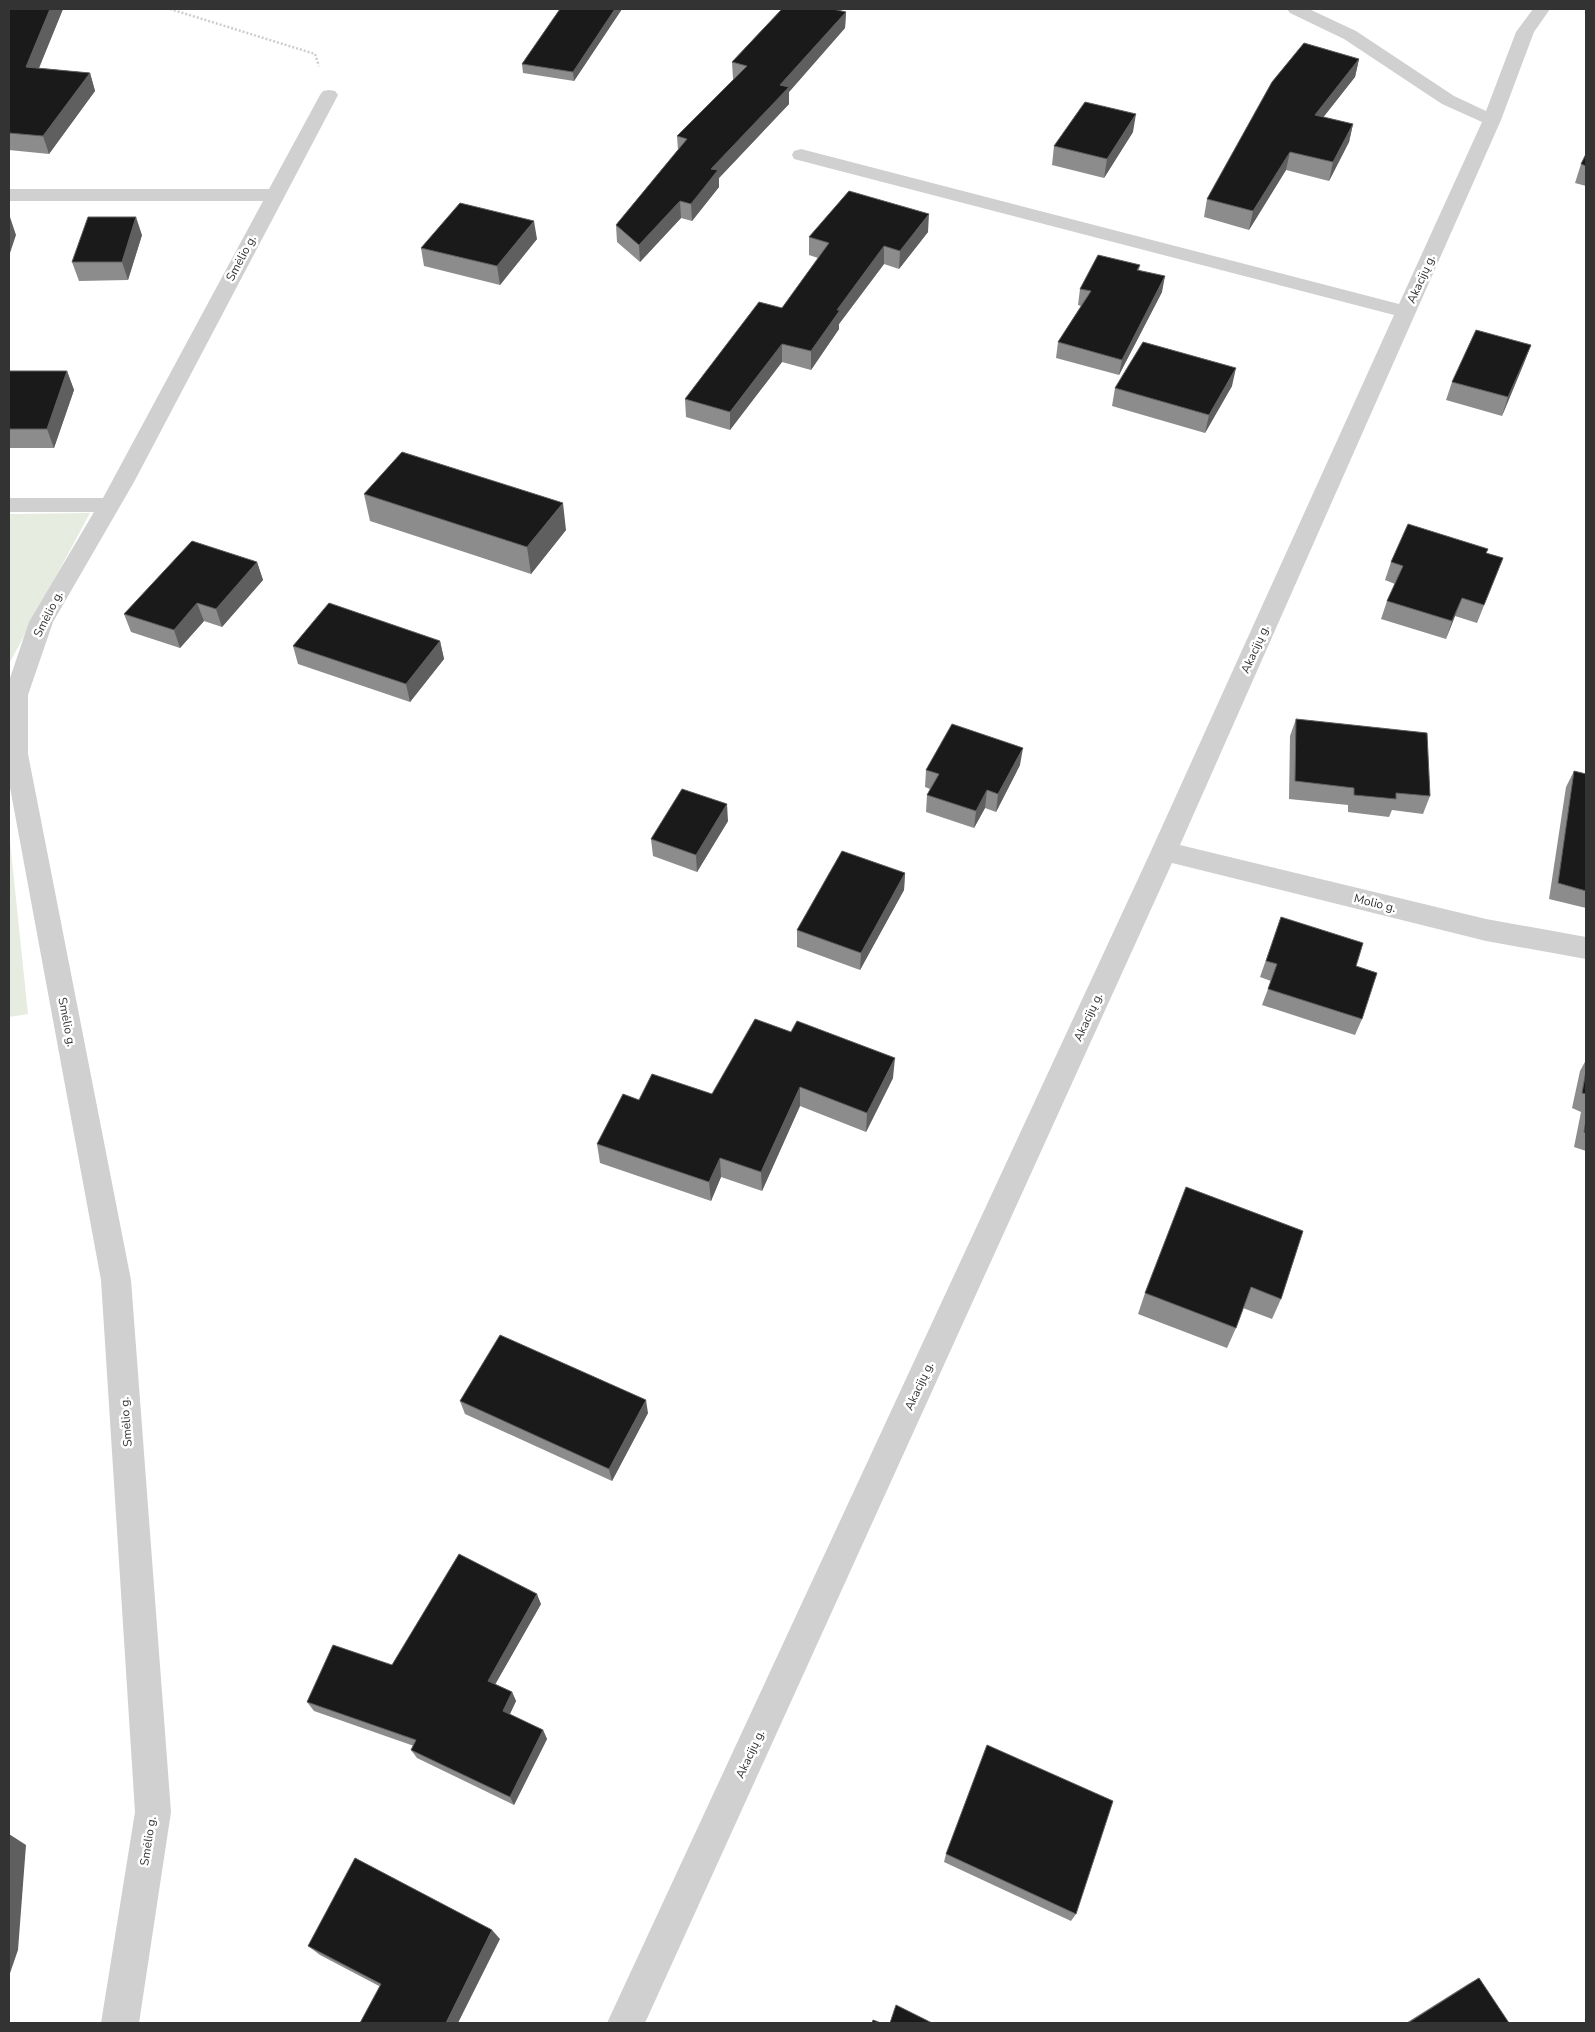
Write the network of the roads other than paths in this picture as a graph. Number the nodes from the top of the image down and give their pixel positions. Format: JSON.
{"nodes":[{"id":1,"x":1296,"y":9,"type":"edge"},
{"id":2,"x":1541,"y":9,"type":"edge"},
{"id":3,"x":329,"y":95,"type":"road end"},
{"id":4,"x":1492,"y":120,"type":"junction"},
{"id":5,"x":801,"y":155,"type":"dead end"},
{"id":6,"x":9,"y":195,"type":"edge"},
{"id":7,"x":274,"y":195,"type":"junction"},
{"id":8,"x":1406,"y":312,"type":"junction"},
{"id":9,"x":110,"y":504,"type":"junction"},
{"id":10,"x":9,"y":505,"type":"edge"},
{"id":11,"x":1164,"y":851,"type":"junction"},
{"id":12,"x":1586,"y":948,"type":"edge"},
{"id":13,"x":120,"y":2023,"type":"edge"},
{"id":14,"x":626,"y":2023,"type":"edge"}],
"edges":[{"from":1,"to":4,"type":"street"},
{"from":2,"to":4,"type":"street","name":"Akacijų g."},
{"from":3,"to":7,"type":"street","name":"Smėlio g."},
{"from":4,"to":8,"type":"street","name":"Akacijų g."},
{"from":5,"to":8,"type":"street"},
{"from":6,"to":7,"type":"street"},
{"from":7,"to":9,"type":"street","name":"Smėlio g."},
{"from":8,"to":11,"type":"street","name":"Akacijų g."},
{"from":9,"to":10,"type":"street"},
{"from":9,"to":13,"type":"street","name":"Smėlio g."},
{"from":11,"to":12,"type":"street","name":"Molio g."},
{"from":11,"to":14,"type":"street","name":"Akacijų g."}]}
